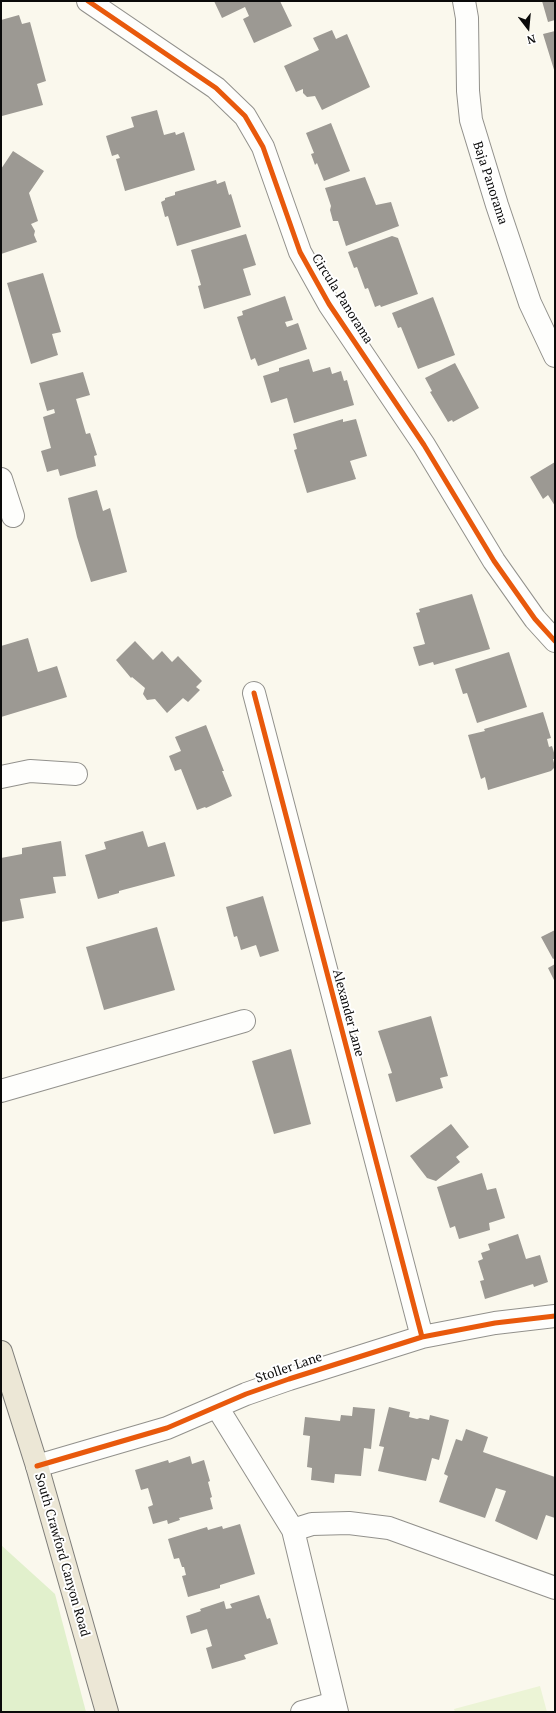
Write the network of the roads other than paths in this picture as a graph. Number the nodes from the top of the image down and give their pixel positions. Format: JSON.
{"nodes":[{"id":1,"x":88,"y":1,"type":"edge"},
{"id":2,"x":464,"y":1,"type":"edge"},
{"id":3,"x":555,"y":356,"type":"edge"},
{"id":4,"x":1,"y":479,"type":"edge"},
{"id":5,"x":13,"y":516,"type":"dead end"},
{"id":6,"x":555,"y":641,"type":"edge"},
{"id":7,"x":254,"y":693,"type":"dead end"},
{"id":8,"x":76,"y":774,"type":"dead end"},
{"id":9,"x":1,"y":777,"type":"edge"},
{"id":10,"x":244,"y":1021,"type":"dead end"},
{"id":11,"x":1,"y":1091,"type":"edge"},
{"id":12,"x":555,"y":1316,"type":"edge"},
{"id":13,"x":422,"y":1338,"type":"junction"},
{"id":14,"x":1,"y":1352,"type":"edge"},
{"id":15,"x":217,"y":1407,"type":"junction"},
{"id":16,"x":36,"y":1466,"type":"junction"},
{"id":17,"x":293,"y":1530,"type":"junction"},
{"id":18,"x":555,"y":1588,"type":"edge"},
{"id":19,"x":336,"y":1708,"type":"edge"},
{"id":20,"x":108,"y":1712,"type":"edge"},
{"id":21,"x":302,"y":1712,"type":"edge"}],
"edges":[{"from":1,"to":6,"type":"street","name":"Circula Panorama"},
{"from":2,"to":3,"type":"street","name":"Baja Panorama"},
{"from":4,"to":5,"type":"street"},
{"from":7,"to":13,"type":"street","name":"Alexander Lane"},
{"from":8,"to":9,"type":"street"},
{"from":10,"to":11,"type":"street"},
{"from":12,"to":13,"type":"street","name":"Stoller Lane"},
{"from":13,"to":15,"type":"street","name":"Stoller Lane"},
{"from":14,"to":16,"type":"main road","name":"South Crawford Canyon Road"},
{"from":15,"to":16,"type":"street","name":"Stoller Lane"},
{"from":15,"to":17,"type":"street"},
{"from":16,"to":20,"type":"main road","name":"South Crawford Canyon Road"},
{"from":17,"to":18,"type":"street"},
{"from":17,"to":19,"type":"street"},
{"from":19,"to":21,"type":"street"}]}
